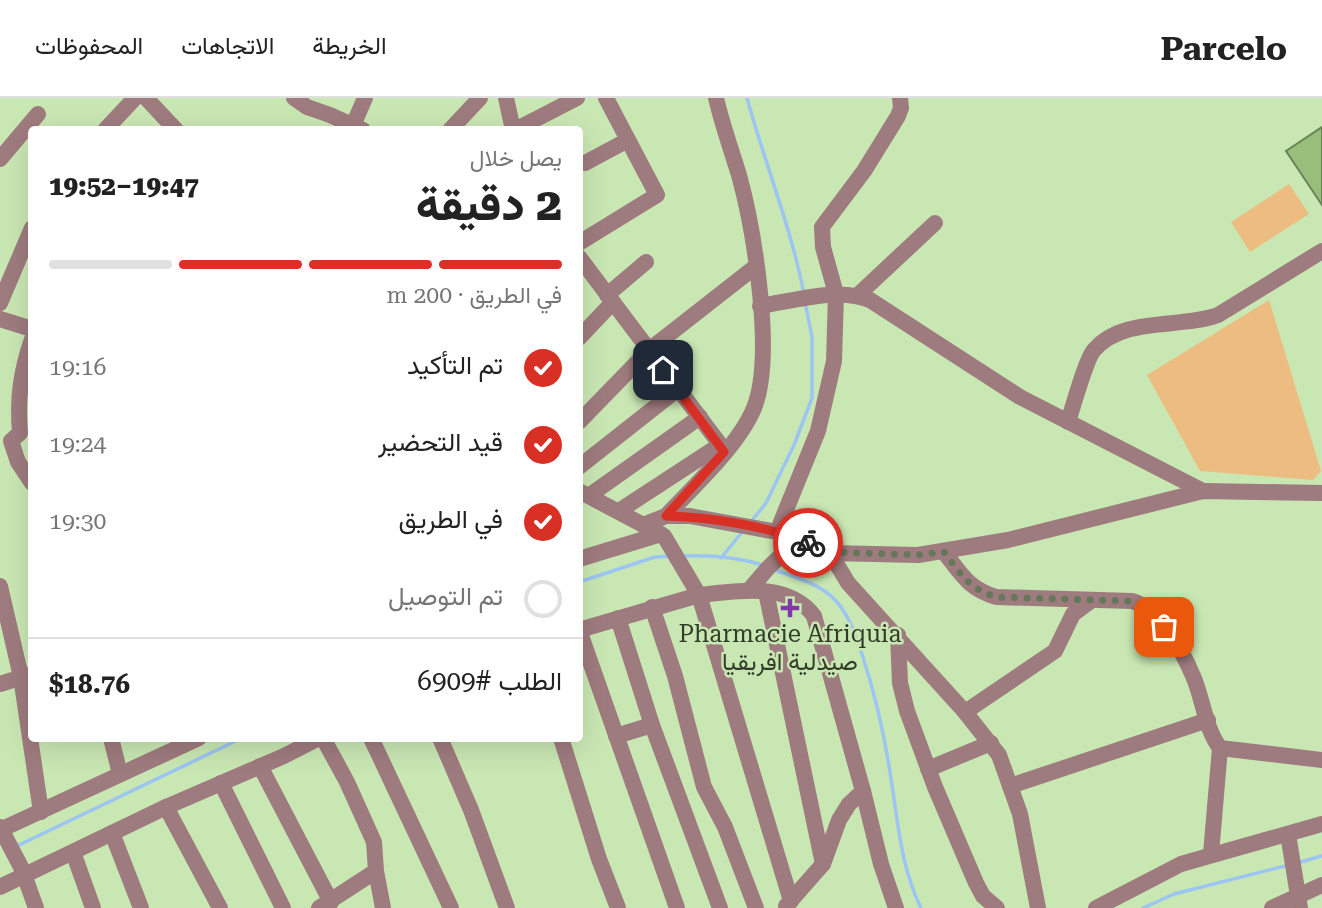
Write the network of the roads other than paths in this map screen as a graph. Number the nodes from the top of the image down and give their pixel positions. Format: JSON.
{"nodes":[{"id":1,"x":135,"y":98,"type":"edge"},
{"id":2,"x":146,"y":98,"type":"edge"},
{"id":3,"x":294,"y":98,"type":"edge"},
{"id":4,"x":365,"y":98,"type":"edge"},
{"id":5,"x":480,"y":98,"type":"edge"},
{"id":6,"x":577,"y":98,"type":"edge"},
{"id":7,"x":606,"y":98,"type":"edge"},
{"id":8,"x":716,"y":98,"type":"edge"},
{"id":9,"x":900,"y":98,"type":"edge"},
{"id":10,"x":508,"y":99,"type":"edge"},
{"id":11,"x":38,"y":114,"type":"dead end"},
{"id":12,"x":110,"y":126,"type":"edge"},
{"id":13,"x":172,"y":126,"type":"edge"},
{"id":14,"x":351,"y":126,"type":"edge"},
{"id":15,"x":356,"y":126,"type":"edge"},
{"id":16,"x":454,"y":126,"type":"edge"},
{"id":17,"x":513,"y":126,"type":"edge"},
{"id":18,"x":522,"y":126,"type":"edge"},
{"id":19,"x":628,"y":140,"type":"junction"},
{"id":20,"x":0,"y":159,"type":"edge"},
{"id":21,"x":583,"y":163,"type":"edge"},
{"id":22,"x":935,"y":223,"type":"dead end"},
{"id":23,"x":28,"y":237,"type":"edge"},
{"id":24,"x":583,"y":241,"type":"edge"},
{"id":25,"x":1322,"y":251,"type":"edge"},
{"id":26,"x":646,"y":262,"type":"dead end"},
{"id":27,"x":583,"y":265,"type":"edge"},
{"id":28,"x":755,"y":267,"type":"junction"},
{"id":29,"x":830,"y":295,"type":"junction"},
{"id":30,"x":858,"y":295,"type":"junction"},
{"id":31,"x":610,"y":298,"type":"junction"},
{"id":32,"x":0,"y":303,"type":"edge"},
{"id":33,"x":760,"y":306,"type":"junction"},
{"id":34,"x":0,"y":319,"type":"edge"},
{"id":35,"x":28,"y":328,"type":"edge"},
{"id":36,"x":583,"y":333,"type":"edge"},
{"id":37,"x":28,"y":350,"type":"edge"},
{"id":38,"x":649,"y":350,"type":"junction"},
{"id":39,"x":678,"y":389,"type":"junction"},
{"id":40,"x":700,"y":417,"type":"junction"},
{"id":41,"x":583,"y":418,"type":"edge"},
{"id":42,"x":1068,"y":422,"type":"junction"},
{"id":43,"x":722,"y":448,"type":"junction"},
{"id":44,"x":583,"y":464,"type":"edge"},
{"id":45,"x":28,"y":476,"type":"edge"},
{"id":46,"x":1203,"y":491,"type":"junction"},
{"id":47,"x":585,"y":493,"type":"edge"},
{"id":48,"x":1322,"y":493,"type":"edge"},
{"id":49,"x":619,"y":511,"type":"junction"},
{"id":50,"x":666,"y":516,"type":"junction"},
{"id":51,"x":643,"y":525,"type":"junction"},
{"id":52,"x":777,"y":532,"type":"junction"},
{"id":53,"x":662,"y":535,"type":"junction"},
{"id":54,"x":793,"y":544,"type":"junction"},
{"id":55,"x":830,"y":552,"type":"junction"},
{"id":56,"x":944,"y":552,"type":"junction"},
{"id":57,"x":583,"y":558,"type":"edge"},
{"id":58,"x":0,"y":586,"type":"edge"},
{"id":59,"x":749,"y":590,"type":"junction"},
{"id":60,"x":766,"y":592,"type":"junction"},
{"id":61,"x":699,"y":596,"type":"junction"},
{"id":62,"x":1092,"y":600,"type":"junction"},
{"id":63,"x":652,"y":607,"type":"junction"},
{"id":64,"x":618,"y":618,"type":"junction"},
{"id":65,"x":583,"y":629,"type":"edge"},
{"id":66,"x":898,"y":635,"type":"junction"},
{"id":67,"x":583,"y":641,"type":"edge"},
{"id":68,"x":26,"y":675,"type":"edge"},
{"id":69,"x":0,"y":684,"type":"edge"},
{"id":70,"x":28,"y":693,"type":"edge"},
{"id":71,"x":965,"y":712,"type":"junction"},
{"id":72,"x":1208,"y":720,"type":"junction"},
{"id":73,"x":652,"y":725,"type":"junction"},
{"id":74,"x":616,"y":736,"type":"junction"},
{"id":75,"x":33,"y":742,"type":"edge"},
{"id":76,"x":112,"y":742,"type":"edge"},
{"id":77,"x":189,"y":742,"type":"edge"},
{"id":78,"x":312,"y":742,"type":"edge"},
{"id":79,"x":323,"y":742,"type":"edge"},
{"id":80,"x":372,"y":742,"type":"edge"},
{"id":81,"x":442,"y":742,"type":"edge"},
{"id":82,"x":562,"y":742,"type":"edge"},
{"id":83,"x":991,"y":743,"type":"junction"},
{"id":84,"x":1220,"y":748,"type":"junction"},
{"id":85,"x":1322,"y":760,"type":"edge"},
{"id":86,"x":260,"y":766,"type":"junction"},
{"id":87,"x":928,"y":769,"type":"junction"},
{"id":88,"x":120,"y":774,"type":"junction"},
{"id":89,"x":221,"y":783,"type":"junction"},
{"id":90,"x":1010,"y":786,"type":"junction"},
{"id":91,"x":863,"y":791,"type":"junction"},
{"id":92,"x":166,"y":807,"type":"junction"},
{"id":93,"x":41,"y":812,"type":"junction"},
{"id":94,"x":1322,"y":824,"type":"edge"},
{"id":95,"x":2,"y":832,"type":"edge"},
{"id":96,"x":112,"y":833,"type":"junction"},
{"id":97,"x":1289,"y":841,"type":"junction"},
{"id":98,"x":73,"y":852,"type":"junction"},
{"id":99,"x":1211,"y":854,"type":"junction"},
{"id":100,"x":823,"y":864,"type":"junction"},
{"id":101,"x":23,"y":872,"type":"junction"},
{"id":102,"x":376,"y":872,"type":"junction"},
{"id":103,"x":1322,"y":886,"type":"edge"},
{"id":104,"x":0,"y":887,"type":"edge"},
{"id":105,"x":1298,"y":902,"type":"edge"},
{"id":106,"x":788,"y":904,"type":"edge"},
{"id":107,"x":325,"y":905,"type":"edge"},
{"id":108,"x":36,"y":908,"type":"edge"},
{"id":109,"x":93,"y":908,"type":"edge"},
{"id":110,"x":141,"y":908,"type":"edge"},
{"id":111,"x":220,"y":908,"type":"edge"},
{"id":112,"x":283,"y":908,"type":"edge"},
{"id":113,"x":383,"y":908,"type":"edge"},
{"id":114,"x":450,"y":908,"type":"edge"},
{"id":115,"x":507,"y":908,"type":"edge"},
{"id":116,"x":618,"y":908,"type":"edge"},
{"id":117,"x":677,"y":908,"type":"edge"},
{"id":118,"x":720,"y":908,"type":"edge"},
{"id":119,"x":756,"y":908,"type":"edge"},
{"id":120,"x":896,"y":908,"type":"edge"},
{"id":121,"x":997,"y":908,"type":"edge"},
{"id":122,"x":1038,"y":908,"type":"edge"},
{"id":123,"x":1096,"y":908,"type":"edge"},
{"id":124,"x":1272,"y":908,"type":"edge"}],
"edges":[{"from":1,"to":12,"type":"street"},
{"from":2,"to":13,"type":"street"},
{"from":3,"to":14,"type":"street"},
{"from":4,"to":15,"type":"street"},
{"from":5,"to":16,"type":"street"},
{"from":6,"to":18,"type":"street"},
{"from":7,"to":19,"type":"street"},
{"from":8,"to":28,"type":"street"},
{"from":9,"to":29,"type":"street"},
{"from":10,"to":17,"type":"street"},
{"from":11,"to":20,"type":"street"},
{"from":19,"to":21,"type":"street"},
{"from":19,"to":24,"type":"street"},
{"from":22,"to":30,"type":"street"},
{"from":23,"to":32,"type":"street"},
{"from":25,"to":42,"type":"street"},
{"from":26,"to":31,"type":"street"},
{"from":27,"to":31,"type":"street"},
{"from":28,"to":33,"type":"street"},
{"from":28,"to":38,"type":"street"},
{"from":29,"to":30,"type":"street"},
{"from":29,"to":33,"type":"street"},
{"from":29,"to":52,"type":"street"},
{"from":30,"to":42,"type":"street"},
{"from":31,"to":36,"type":"street"},
{"from":31,"to":38,"type":"street"},
{"from":33,"to":43,"type":"street"},
{"from":34,"to":35,"type":"street"},
{"from":37,"to":45,"type":"street"},
{"from":38,"to":39,"type":"street"},
{"from":38,"to":41,"type":"street"},
{"from":39,"to":40,"type":"street"},
{"from":39,"to":44,"type":"street"},
{"from":40,"to":43,"type":"street"},
{"from":40,"to":47,"type":"street"},
{"from":42,"to":46,"type":"street"},
{"from":43,"to":49,"type":"street"},
{"from":43,"to":50,"type":"street"},
{"from":46,"to":48,"type":"street"},
{"from":46,"to":56,"type":"street"},
{"from":47,"to":49,"type":"street"},
{"from":49,"to":51,"type":"street"},
{"from":50,"to":51,"type":"street"},
{"from":50,"to":52,"type":"street"},
{"from":51,"to":53,"type":"street"},
{"from":52,"to":54,"type":"street"},
{"from":53,"to":57,"type":"street"},
{"from":53,"to":61,"type":"street"},
{"from":54,"to":55,"type":"street"},
{"from":54,"to":59,"type":"street"},
{"from":55,"to":56,"type":"street"},
{"from":55,"to":66,"type":"street"},
{"from":56,"to":62,"type":"street"},
{"from":58,"to":68,"type":"street"},
{"from":59,"to":60,"type":"street"},
{"from":59,"to":61,"type":"street"},
{"from":60,"to":91,"type":"street"},
{"from":60,"to":100,"type":"street"},
{"from":61,"to":63,"type":"street"},
{"from":61,"to":106,"type":"street"},
{"from":62,"to":71,"type":"street"},
{"from":62,"to":72,"type":"street"},
{"from":63,"to":64,"type":"street"},
{"from":63,"to":119,"type":"street"},
{"from":64,"to":65,"type":"street"},
{"from":64,"to":73,"type":"street"},
{"from":66,"to":71,"type":"street"},
{"from":66,"to":87,"type":"street"},
{"from":67,"to":74,"type":"street"},
{"from":68,"to":69,"type":"street"},
{"from":68,"to":70,"type":"street"},
{"from":71,"to":83,"type":"street"},
{"from":72,"to":84,"type":"street"},
{"from":72,"to":90,"type":"street"},
{"from":73,"to":74,"type":"street"},
{"from":73,"to":118,"type":"street"},
{"from":74,"to":117,"type":"street"},
{"from":75,"to":93,"type":"street"},
{"from":76,"to":88,"type":"street"},
{"from":77,"to":88,"type":"street"},
{"from":78,"to":86,"type":"street"},
{"from":79,"to":102,"type":"street"},
{"from":80,"to":114,"type":"street"},
{"from":81,"to":115,"type":"street"},
{"from":82,"to":116,"type":"street"},
{"from":83,"to":87,"type":"street"},
{"from":83,"to":90,"type":"street"},
{"from":84,"to":85,"type":"street"},
{"from":84,"to":99,"type":"street"},
{"from":86,"to":89,"type":"street"},
{"from":86,"to":107,"type":"street"},
{"from":87,"to":121,"type":"street"},
{"from":88,"to":93,"type":"street"},
{"from":89,"to":92,"type":"street"},
{"from":89,"to":112,"type":"street"},
{"from":90,"to":122,"type":"street"},
{"from":91,"to":100,"type":"street"},
{"from":91,"to":120,"type":"street"},
{"from":92,"to":96,"type":"street"},
{"from":92,"to":111,"type":"street"},
{"from":93,"to":95,"type":"street"},
{"from":94,"to":97,"type":"street"},
{"from":95,"to":101,"type":"street"},
{"from":96,"to":98,"type":"street"},
{"from":96,"to":110,"type":"street"},
{"from":97,"to":99,"type":"street"},
{"from":97,"to":105,"type":"street"},
{"from":98,"to":101,"type":"street"},
{"from":98,"to":109,"type":"street"},
{"from":99,"to":123,"type":"street"},
{"from":100,"to":106,"type":"street"},
{"from":101,"to":104,"type":"street"},
{"from":101,"to":108,"type":"street"},
{"from":102,"to":107,"type":"street"},
{"from":102,"to":113,"type":"street"},
{"from":103,"to":105,"type":"street"},
{"from":105,"to":124,"type":"street"}]}
